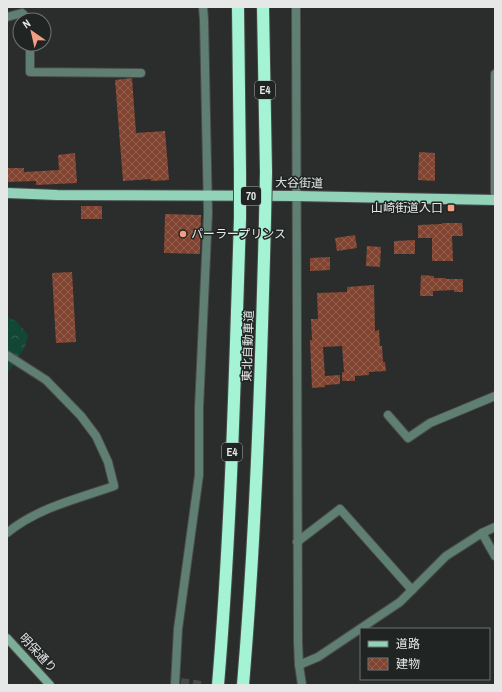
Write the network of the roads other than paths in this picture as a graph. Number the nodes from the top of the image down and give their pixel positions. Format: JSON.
{"nodes":[{"id":1,"x":17,"y":7,"type":"edge"},
{"id":2,"x":203,"y":7,"type":"edge"},
{"id":3,"x":238,"y":7,"type":"edge"},
{"id":4,"x":263,"y":7,"type":"edge"},
{"id":5,"x":296,"y":7,"type":"edge"},
{"id":6,"x":7,"y":16,"type":"edge"},
{"id":7,"x":30,"y":52,"type":"edge"},
{"id":8,"x":141,"y":73,"type":"dead end"},
{"id":9,"x":495,"y":74,"type":"edge"},
{"id":10,"x":7,"y":193,"type":"edge"},
{"id":11,"x":495,"y":193,"type":"edge"},
{"id":12,"x":208,"y":196,"type":"junction"},
{"id":13,"x":296,"y":196,"type":"junction"},
{"id":14,"x":495,"y":200,"type":"edge"},
{"id":15,"x":7,"y":355,"type":"edge"},
{"id":16,"x":495,"y":396,"type":"edge"},
{"id":17,"x":388,"y":416,"type":"dead end"},
{"id":18,"x":495,"y":527,"type":"edge"},
{"id":19,"x":7,"y":533,"type":"edge"},
{"id":20,"x":482,"y":533,"type":"junction"},
{"id":21,"x":297,"y":542,"type":"junction"},
{"id":22,"x":495,"y":556,"type":"edge"},
{"id":23,"x":412,"y":590,"type":"junction"},
{"id":24,"x":360,"y":628,"type":"edge"},
{"id":25,"x":360,"y":628,"type":"edge"},
{"id":26,"x":7,"y":638,"type":"edge"},
{"id":27,"x":299,"y":665,"type":"junction"},
{"id":28,"x":177,"y":683,"type":"edge"},
{"id":29,"x":50,"y":685,"type":"edge"},
{"id":30,"x":218,"y":685,"type":"edge"},
{"id":31,"x":243,"y":685,"type":"edge"},
{"id":32,"x":302,"y":685,"type":"edge"}],
"edges":[{"from":1,"to":6,"type":"street"},
{"from":2,"to":12,"type":"street"},
{"from":3,"to":30,"type":"highway","name":"東北自動車道","number":"E4","bridge":true},
{"from":4,"to":31,"type":"highway","name":"東北自動車道","number":"E4","bridge":true},
{"from":5,"to":13,"type":"street"},
{"from":7,"to":8,"type":"street"},
{"from":9,"to":11,"type":"street"},
{"from":10,"to":12,"type":"main road","name":"大谷街道","number":"70"},
{"from":12,"to":13,"type":"main road","name":"大谷街道","number":"70"},
{"from":12,"to":28,"type":"street"},
{"from":13,"to":14,"type":"main road","name":"大谷街道","number":"70"},
{"from":13,"to":21,"type":"street"},
{"from":15,"to":19,"type":"street"},
{"from":16,"to":17,"type":"street"},
{"from":18,"to":20,"type":"street"},
{"from":20,"to":22,"type":"street"},
{"from":20,"to":23,"type":"street"},
{"from":21,"to":23,"type":"street"},
{"from":21,"to":27,"type":"street"},
{"from":23,"to":24,"type":"street"},
{"from":25,"to":27,"type":"street"},
{"from":26,"to":29,"type":"street","name":"明保通り"},
{"from":27,"to":32,"type":"street"}]}
